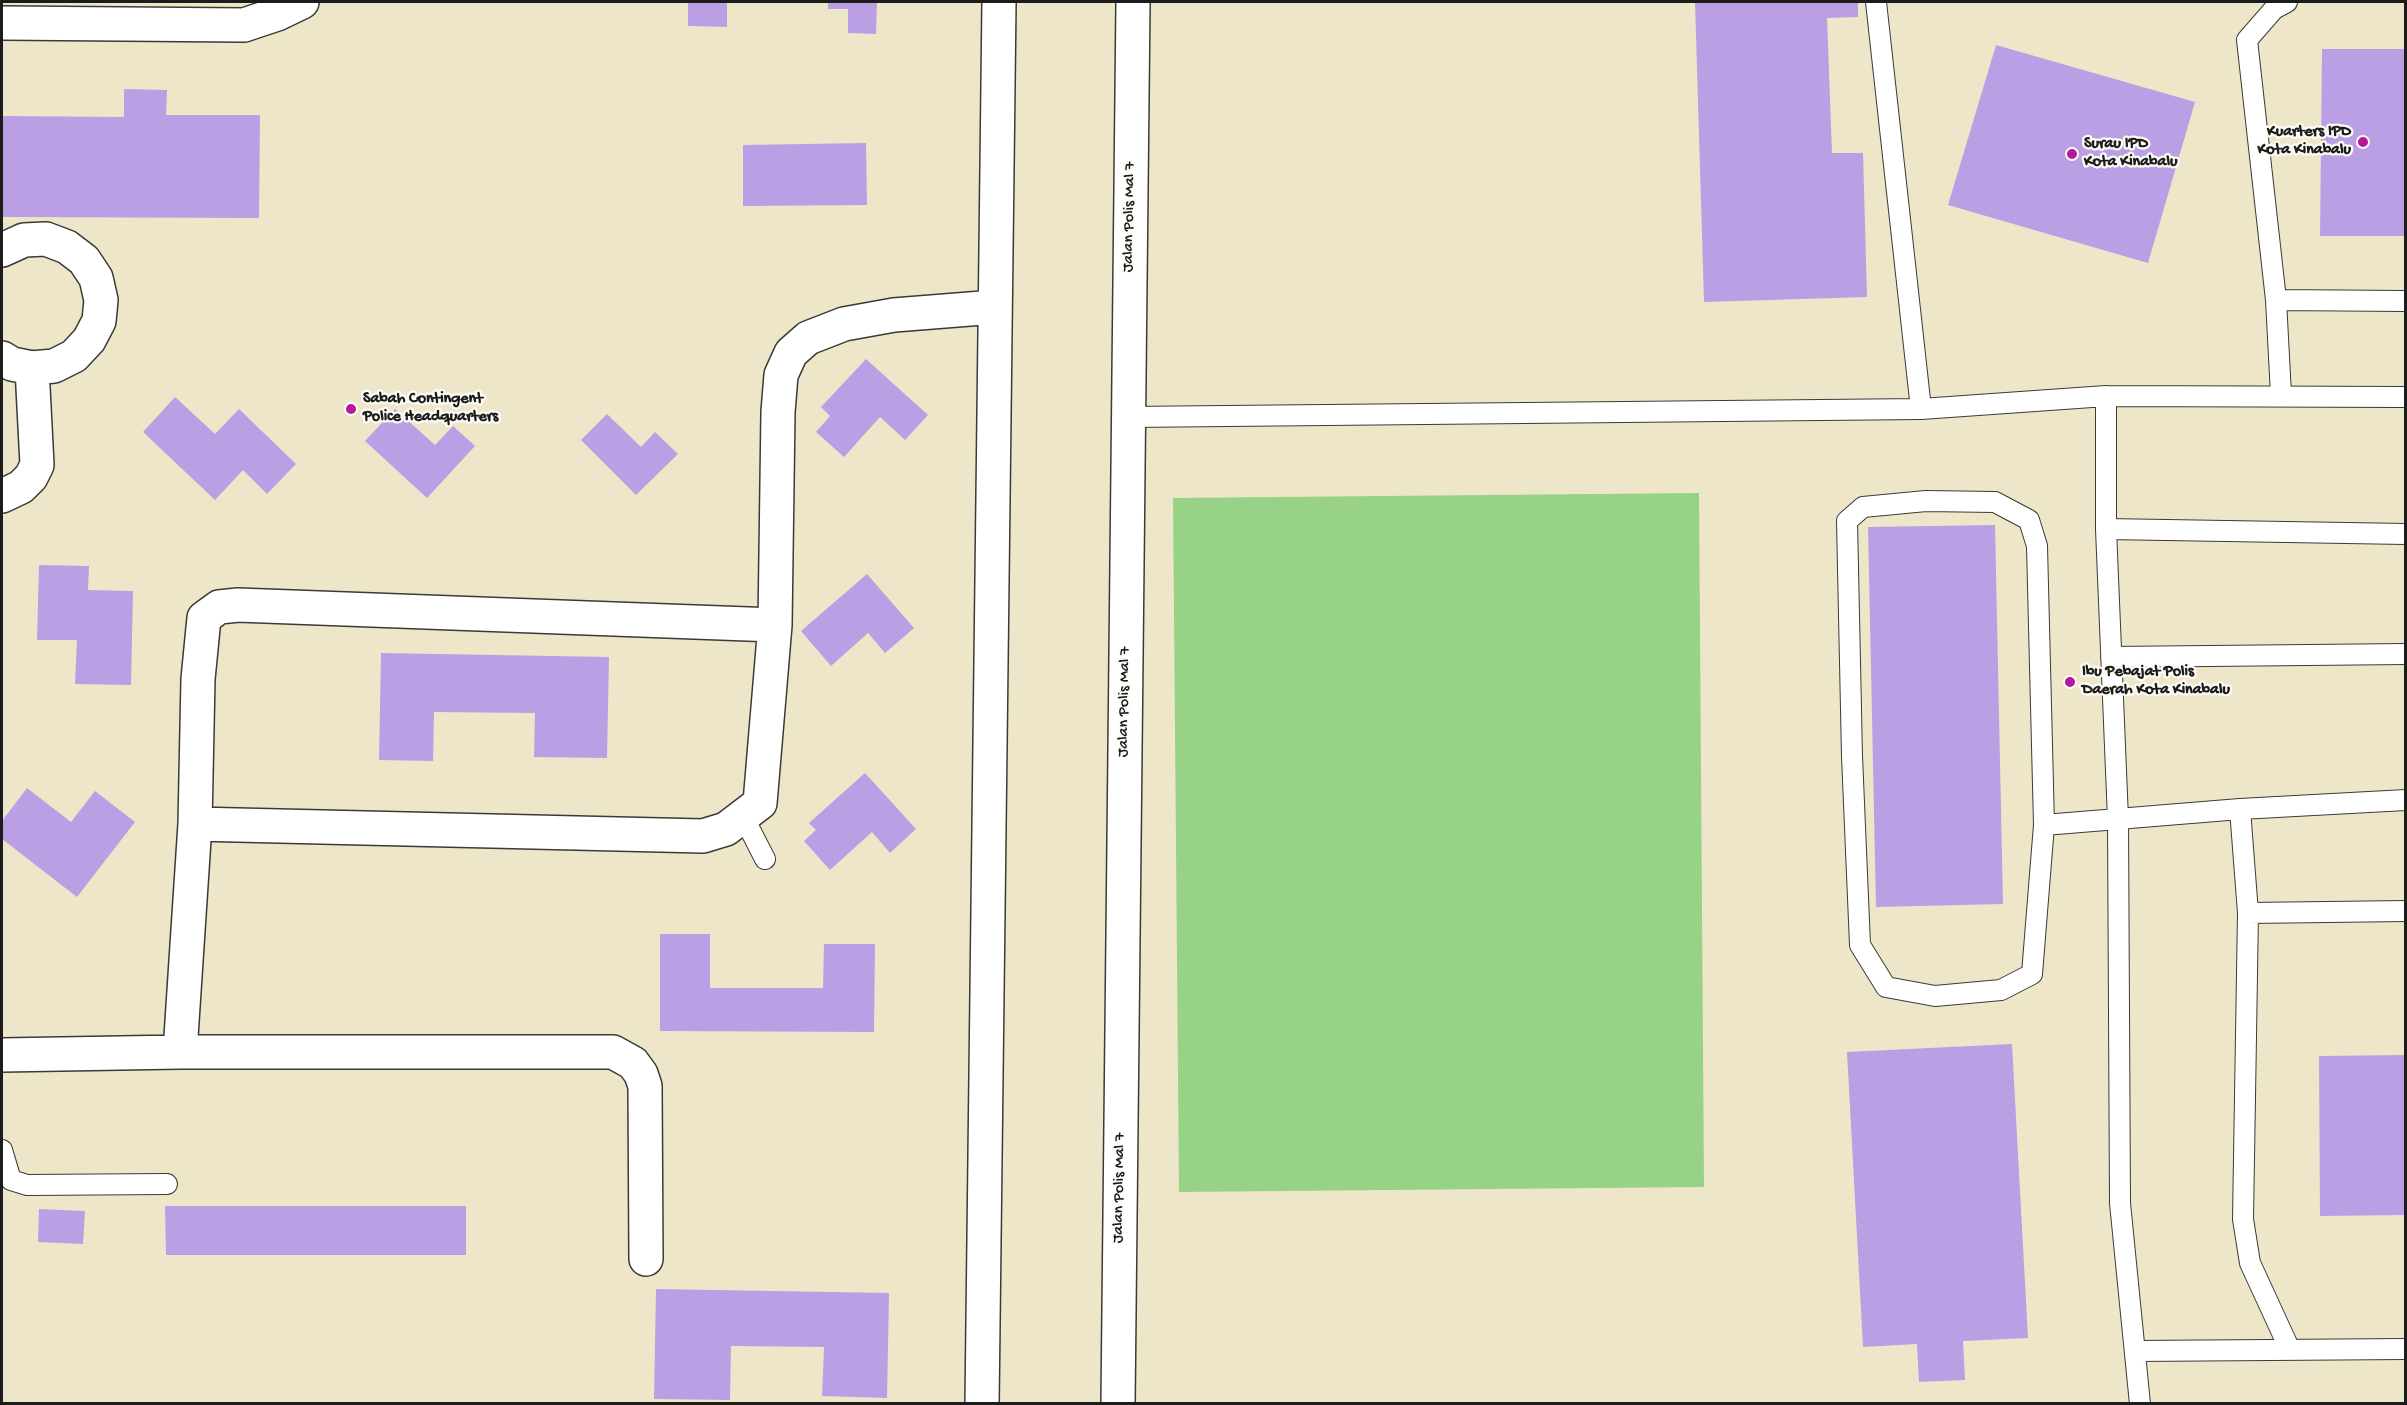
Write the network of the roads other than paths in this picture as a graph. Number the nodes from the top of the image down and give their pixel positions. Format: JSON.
{"nodes":[{"id":1,"x":302,"y":2,"type":"edge"},
{"id":2,"x":999,"y":2,"type":"edge"},
{"id":3,"x":1132,"y":2,"type":"edge"},
{"id":4,"x":1876,"y":2,"type":"edge"},
{"id":5,"x":2286,"y":2,"type":"edge"},
{"id":6,"x":2,"y":22,"type":"edge"},
{"id":7,"x":2,"y":250,"type":"edge"},
{"id":8,"x":2276,"y":300,"type":"junction"},
{"id":9,"x":2406,"y":301,"type":"edge"},
{"id":10,"x":995,"y":307,"type":"junction"},
{"id":11,"x":2,"y":358,"type":"edge"},
{"id":12,"x":32,"y":369,"type":"junction"},
{"id":13,"x":2281,"y":395,"type":"junction"},
{"id":14,"x":2106,"y":396,"type":"junction"},
{"id":15,"x":2406,"y":397,"type":"edge"},
{"id":16,"x":1921,"y":409,"type":"junction"},
{"id":17,"x":1128,"y":417,"type":"junction"},
{"id":18,"x":2,"y":496,"type":"edge"},
{"id":19,"x":2106,"y":529,"type":"junction"},
{"id":20,"x":2406,"y":534,"type":"edge"},
{"id":21,"x":775,"y":624,"type":"junction"},
{"id":22,"x":2406,"y":654,"type":"edge"},
{"id":23,"x":2111,"y":657,"type":"junction"},
{"id":24,"x":2406,"y":801,"type":"edge"},
{"id":25,"x":2240,"y":809,"type":"junction"},
{"id":26,"x":743,"y":816,"type":"junction"},
{"id":27,"x":2118,"y":819,"type":"junction"},
{"id":28,"x":195,"y":824,"type":"junction"},
{"id":29,"x":2044,"y":825,"type":"junction"},
{"id":30,"x":765,"y":859,"type":"dead end"},
{"id":31,"x":2406,"y":912,"type":"edge"},
{"id":32,"x":2248,"y":913,"type":"junction"},
{"id":33,"x":180,"y":1052,"type":"junction"},
{"id":34,"x":2,"y":1055,"type":"edge"},
{"id":35,"x":2,"y":1150,"type":"edge"},
{"id":36,"x":167,"y":1184,"type":"dead end"},
{"id":37,"x":646,"y":1258,"type":"dead end"},
{"id":38,"x":2406,"y":1349,"type":"edge"},
{"id":39,"x":2290,"y":1350,"type":"junction"},
{"id":40,"x":2135,"y":1351,"type":"junction"},
{"id":41,"x":982,"y":1404,"type":"edge"},
{"id":42,"x":1118,"y":1404,"type":"edge"},
{"id":43,"x":2140,"y":1404,"type":"edge"}],
"edges":[{"from":1,"to":6,"type":"street"},
{"from":2,"to":10,"type":"street"},
{"from":3,"to":17,"type":"street","name":"Jalan Polis Mal 7"},
{"from":4,"to":16,"type":"lane"},
{"from":5,"to":8,"type":"lane"},
{"from":7,"to":12,"type":"street"},
{"from":8,"to":9,"type":"lane"},
{"from":8,"to":13,"type":"lane"},
{"from":10,"to":21,"type":"street"},
{"from":10,"to":41,"type":"street"},
{"from":11,"to":12,"type":"street"},
{"from":12,"to":18,"type":"street"},
{"from":13,"to":14,"type":"lane"},
{"from":13,"to":15,"type":"lane"},
{"from":14,"to":16,"type":"lane"},
{"from":14,"to":19,"type":"lane"},
{"from":16,"to":17,"type":"lane"},
{"from":17,"to":42,"type":"street","name":"Jalan Polis Mal 7"},
{"from":19,"to":20,"type":"lane"},
{"from":19,"to":23,"type":"lane"},
{"from":21,"to":26,"type":"street"},
{"from":21,"to":28,"type":"street"},
{"from":22,"to":23,"type":"lane"},
{"from":23,"to":27,"type":"lane"},
{"from":24,"to":25,"type":"lane"},
{"from":25,"to":27,"type":"lane"},
{"from":25,"to":32,"type":"lane"},
{"from":26,"to":28,"type":"street"},
{"from":26,"to":30,"type":"lane"},
{"from":27,"to":29,"type":"lane"},
{"from":27,"to":40,"type":"lane"},
{"from":28,"to":33,"type":"street"},
{"from":29,"to":29,"type":"lane"},
{"from":31,"to":32,"type":"lane"},
{"from":32,"to":39,"type":"lane"},
{"from":33,"to":34,"type":"street"},
{"from":33,"to":37,"type":"street"},
{"from":35,"to":36,"type":"lane"},
{"from":38,"to":39,"type":"lane"},
{"from":39,"to":40,"type":"lane"},
{"from":40,"to":43,"type":"lane"}]}
